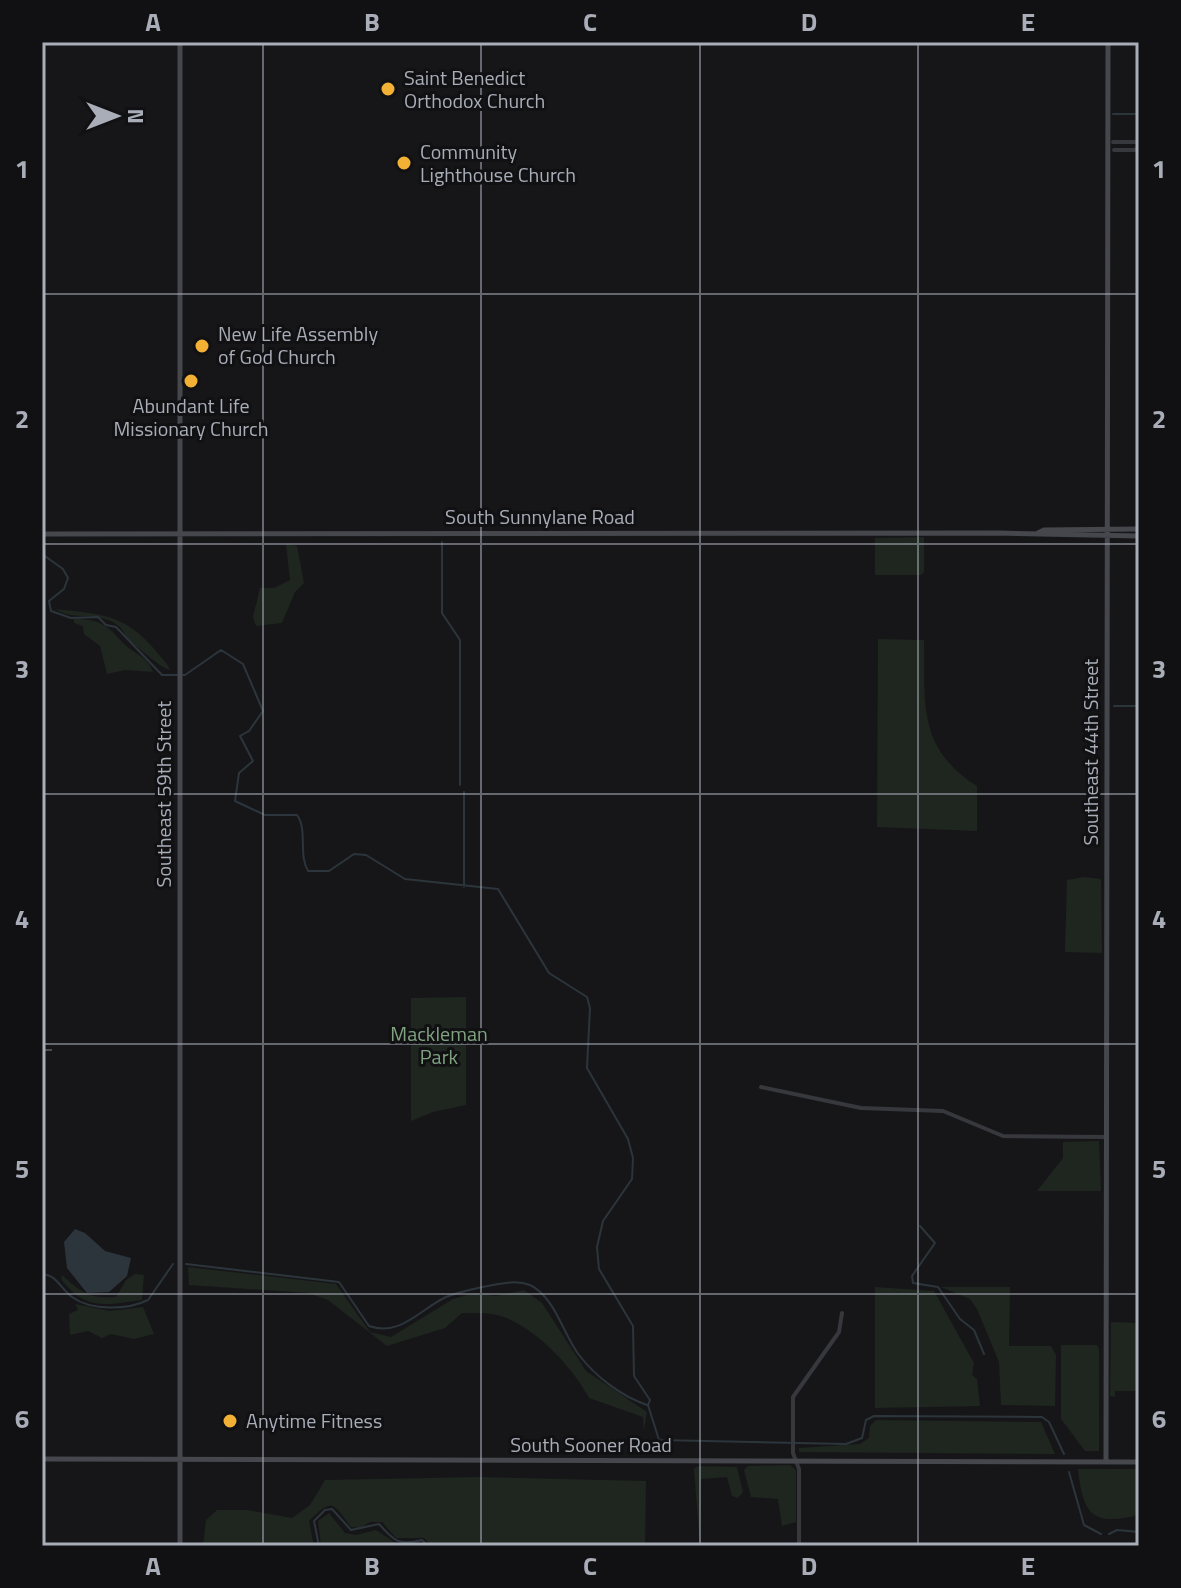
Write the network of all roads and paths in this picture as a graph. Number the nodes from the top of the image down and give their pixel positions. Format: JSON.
{"nodes":[{"id":1,"x":180,"y":42,"type":"edge"},
{"id":2,"x":1108,"y":42,"type":"edge"},
{"id":3,"x":1113,"y":142,"type":"dead end"},
{"id":4,"x":1126,"y":142,"type":"junction"},
{"id":5,"x":1139,"y":144,"type":"edge"},
{"id":6,"x":1114,"y":150,"type":"dead end"},
{"id":7,"x":1126,"y":150,"type":"junction"},
{"id":8,"x":1107,"y":529,"type":"junction"},
{"id":9,"x":1139,"y":529,"type":"edge"},
{"id":10,"x":179,"y":533,"type":"junction"},
{"id":11,"x":1038,"y":533,"type":"junction"},
{"id":12,"x":42,"y":534,"type":"edge"},
{"id":13,"x":1139,"y":536,"type":"edge"},
{"id":14,"x":1107,"y":537,"type":"junction"},
{"id":15,"x":761,"y":1087,"type":"dead end"},
{"id":16,"x":1106,"y":1137,"type":"junction"},
{"id":17,"x":842,"y":1313,"type":"dead end"},
{"id":18,"x":42,"y":1459,"type":"edge"},
{"id":19,"x":179,"y":1460,"type":"junction"},
{"id":20,"x":796,"y":1461,"type":"junction"},
{"id":21,"x":1106,"y":1462,"type":"junction"},
{"id":22,"x":1139,"y":1462,"type":"edge"},
{"id":23,"x":180,"y":1546,"type":"edge"},
{"id":24,"x":799,"y":1546,"type":"edge"}],
"edges":[{"from":1,"to":10,"type":"main road","name":"Southeast 59th Street"},
{"from":2,"to":8,"type":"main road","name":"Southeast 44th Street"},
{"from":3,"to":4,"type":"street"},
{"from":4,"to":5,"type":"street"},
{"from":4,"to":7,"type":"street"},
{"from":5,"to":7,"type":"street"},
{"from":6,"to":7,"type":"street"},
{"from":8,"to":9,"type":"main road","name":"South Sunnylane Road"},
{"from":8,"to":11,"type":"main road","name":"South Sunnylane Road"},
{"from":8,"to":14,"type":"main road","name":"Southeast 44th Street"},
{"from":10,"to":11,"type":"main road","name":"South Sunnylane Road"},
{"from":10,"to":12,"type":"main road","name":"South Sunnylane Road"},
{"from":10,"to":19,"type":"main road","name":"Southeast 59th Street"},
{"from":11,"to":14,"type":"main road","name":"South Sunnylane Road"},
{"from":13,"to":14,"type":"main road","name":"South Sunnylane Road"},
{"from":14,"to":16,"type":"main road","name":"Southeast 44th Street"},
{"from":15,"to":16,"type":"street"},
{"from":16,"to":21,"type":"main road","name":"Southeast 44th Street"},
{"from":17,"to":20,"type":"street"},
{"from":18,"to":19,"type":"main road","name":"South Sooner Road"},
{"from":19,"to":20,"type":"main road","name":"South Sooner Road"},
{"from":19,"to":23,"type":"main road","name":"Southeast 59th Street"},
{"from":20,"to":21,"type":"main road","name":"South Sooner Road"},
{"from":20,"to":24,"type":"street"},
{"from":21,"to":22,"type":"main road","name":"South Sooner Road"}]}
